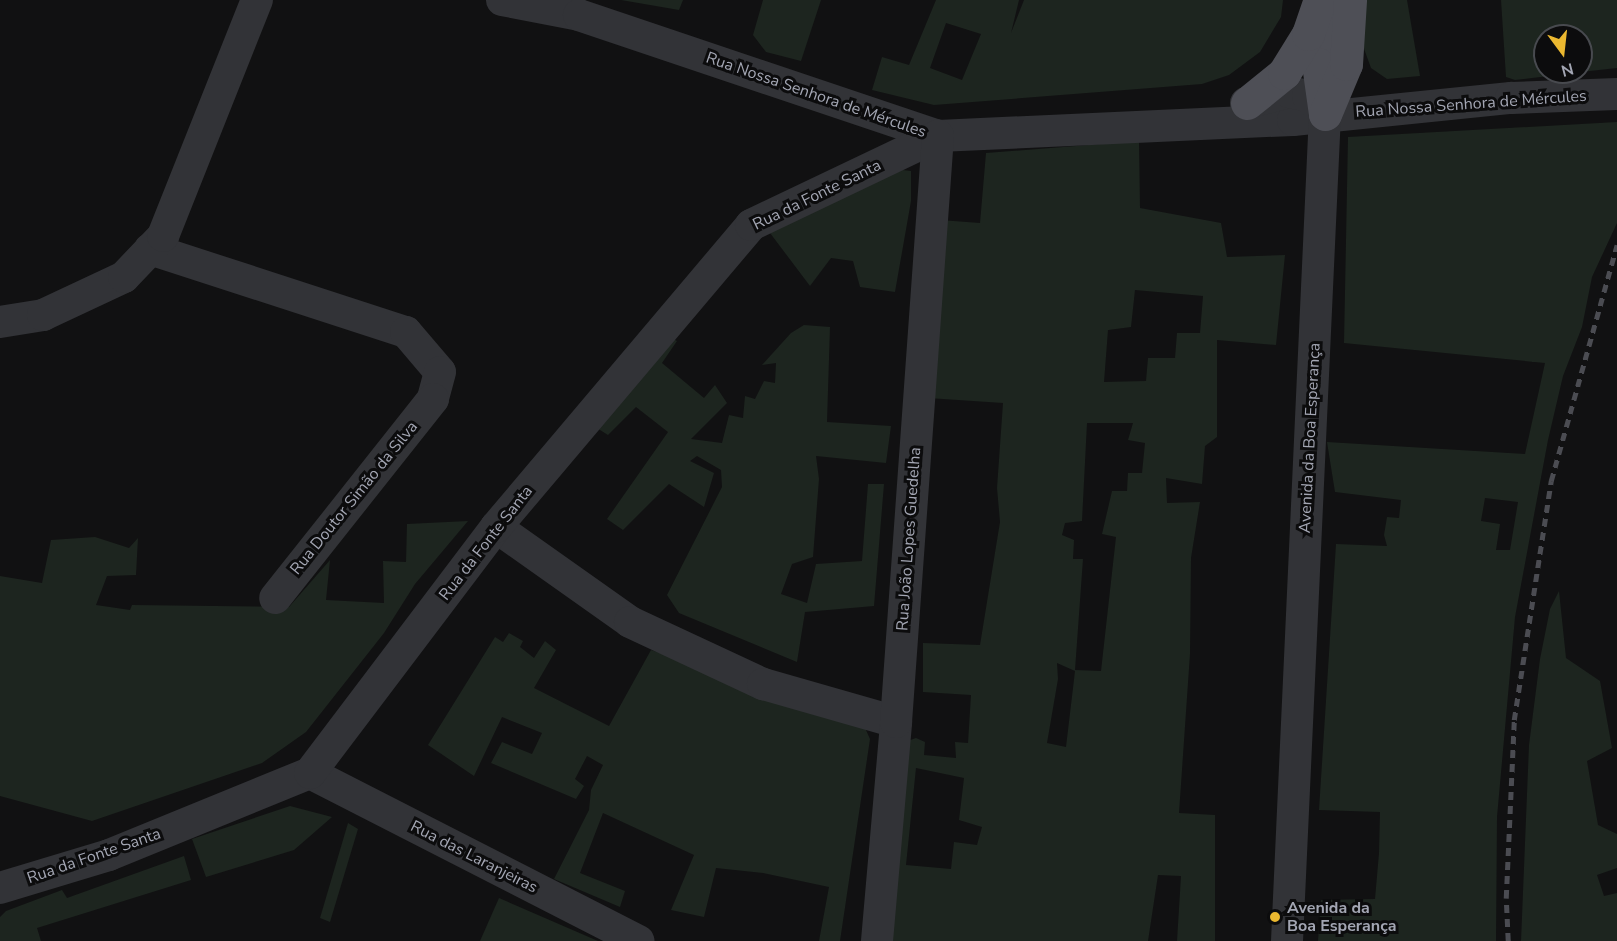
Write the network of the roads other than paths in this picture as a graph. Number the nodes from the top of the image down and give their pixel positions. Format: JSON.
{"nodes":[{"id":1,"x":257,"y":0,"type":"edge"},
{"id":2,"x":502,"y":0,"type":"edge"},
{"id":3,"x":1321,"y":0,"type":"edge"},
{"id":4,"x":1350,"y":0,"type":"edge"},
{"id":5,"x":1617,"y":94,"type":"edge"},
{"id":6,"x":1247,"y":103,"type":"junction"},
{"id":7,"x":1324,"y":114,"type":"junction"},
{"id":8,"x":1174,"y":125,"type":"junction"},
{"id":9,"x":938,"y":136,"type":"junction"},
{"id":10,"x":150,"y":249,"type":"junction"},
{"id":11,"x":0,"y":322,"type":"edge"},
{"id":12,"x":496,"y":527,"type":"junction"},
{"id":13,"x":274,"y":598,"type":"dead end"},
{"id":14,"x":896,"y":722,"type":"junction"},
{"id":15,"x":310,"y":773,"type":"junction"},
{"id":16,"x":0,"y":888,"type":"edge"},
{"id":17,"x":638,"y":941,"type":"edge"},
{"id":18,"x":877,"y":941,"type":"edge"},
{"id":19,"x":1287,"y":941,"type":"edge"}],
"edges":[{"from":1,"to":10,"type":"street"},
{"from":2,"to":9,"type":"street","name":"Rua Nossa Senhora de Mércules"},
{"from":3,"to":6,"type":"main road"},
{"from":3,"to":7,"type":"main road"},
{"from":4,"to":7,"type":"main road"},
{"from":5,"to":7,"type":"street","name":"Rua Nossa Senhora de Mércules"},
{"from":6,"to":7,"type":"street","name":"Rua Nossa Senhora de Mércules"},
{"from":6,"to":8,"type":"street","name":"Rua Nossa Senhora de Mércules"},
{"from":7,"to":8,"type":"street","name":"Rua Nossa Senhora de Mércules"},
{"from":7,"to":19,"type":"street","name":"Avenida da Boa Esperança"},
{"from":8,"to":9,"type":"street","name":"Rua Nossa Senhora de Mércules"},
{"from":9,"to":12,"type":"street","name":"Rua da Fonte Santa"},
{"from":9,"to":14,"type":"street","name":"Rua João Lopes Guedelha"},
{"from":10,"to":11,"type":"street"},
{"from":10,"to":13,"type":"street","name":"Rua Doutor Simão da Silva"},
{"from":12,"to":14,"type":"street"},
{"from":12,"to":15,"type":"street","name":"Rua da Fonte Santa"},
{"from":14,"to":18,"type":"street","name":"Rua João Lopes Guedelha"},
{"from":15,"to":16,"type":"street","name":"Rua da Fonte Santa"},
{"from":15,"to":17,"type":"street","name":"Rua das Laranjeiras"}]}
